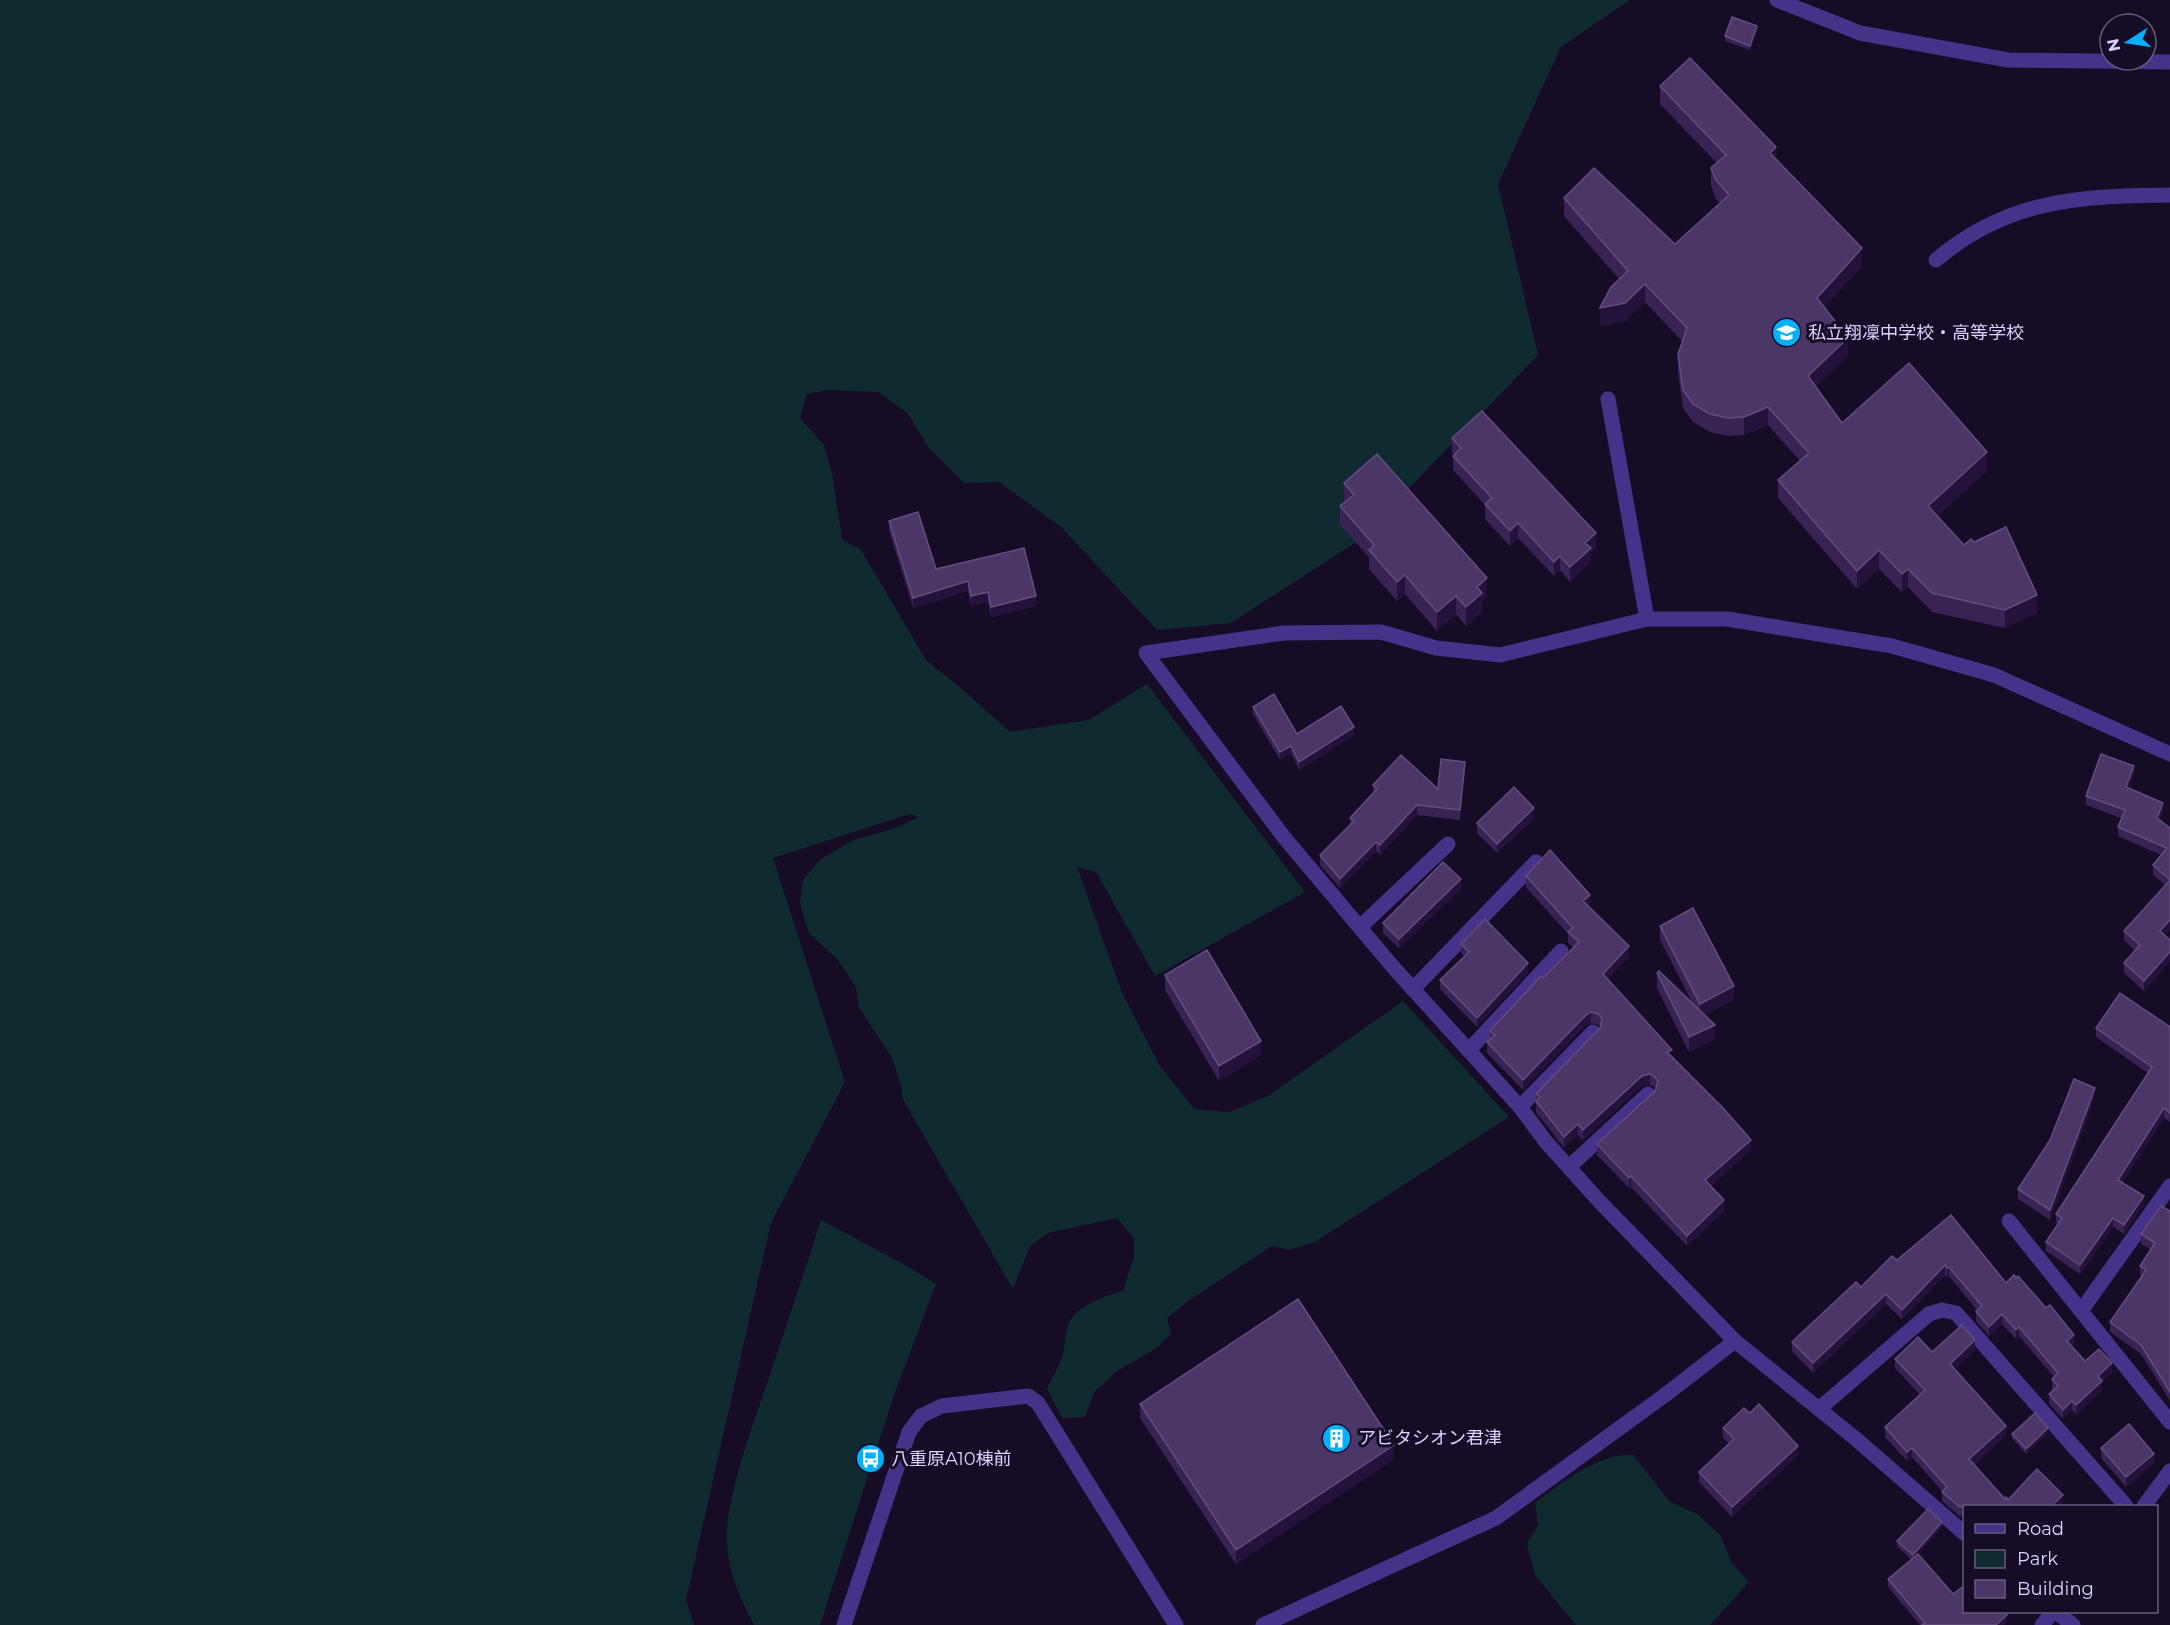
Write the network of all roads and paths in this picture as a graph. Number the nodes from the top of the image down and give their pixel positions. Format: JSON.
{"nodes":[{"id":1,"x":1777,"y":0,"type":"edge"},
{"id":2,"x":2170,"y":62,"type":"edge"},
{"id":3,"x":2170,"y":195,"type":"edge"},
{"id":4,"x":1936,"y":260,"type":"dead end"},
{"id":5,"x":1608,"y":399,"type":"dead end"},
{"id":6,"x":1647,"y":619,"type":"junction"},
{"id":7,"x":2170,"y":754,"type":"edge"},
{"id":8,"x":1448,"y":843,"type":"dead end"},
{"id":9,"x":1536,"y":862,"type":"edge"},
{"id":10,"x":1360,"y":927,"type":"junction"},
{"id":11,"x":1561,"y":951,"type":"dead end"},
{"id":12,"x":1413,"y":989,"type":"junction"},
{"id":13,"x":1593,"y":1032,"type":"edge"},
{"id":14,"x":1469,"y":1050,"type":"junction"},
{"id":15,"x":1648,"y":1094,"type":"edge"},
{"id":16,"x":1520,"y":1107,"type":"junction"},
{"id":17,"x":1569,"y":1167,"type":"junction"},
{"id":18,"x":2170,"y":1186,"type":"edge"},
{"id":19,"x":2009,"y":1221,"type":"dead end"},
{"id":20,"x":2081,"y":1311,"type":"junction"},
{"id":21,"x":1735,"y":1341,"type":"junction"},
{"id":22,"x":1819,"y":1409,"type":"junction"},
{"id":23,"x":2170,"y":1422,"type":"edge"},
{"id":24,"x":2170,"y":1471,"type":"edge"},
{"id":25,"x":2125,"y":1505,"type":"edge"},
{"id":26,"x":2145,"y":1505,"type":"edge"},
{"id":27,"x":1963,"y":1531,"type":"edge"},
{"id":28,"x":2062,"y":1615,"type":"edge"},
{"id":29,"x":844,"y":1625,"type":"edge"},
{"id":30,"x":1176,"y":1625,"type":"edge"},
{"id":31,"x":1263,"y":1625,"type":"edge"},
{"id":32,"x":2042,"y":1625,"type":"edge"}],
"edges":[{"from":1,"to":2,"type":"street"},
{"from":3,"to":4,"type":"street"},
{"from":5,"to":6,"type":"street"},
{"from":6,"to":7,"type":"street"},
{"from":6,"to":10,"type":"street"},
{"from":8,"to":10,"type":"street"},
{"from":9,"to":12,"type":"street"},
{"from":10,"to":12,"type":"street"},
{"from":11,"to":14,"type":"street"},
{"from":12,"to":14,"type":"street"},
{"from":13,"to":16,"type":"street"},
{"from":14,"to":16,"type":"street"},
{"from":15,"to":17,"type":"street"},
{"from":16,"to":17,"type":"street"},
{"from":17,"to":21,"type":"street"},
{"from":18,"to":20,"type":"street"},
{"from":19,"to":20,"type":"street"},
{"from":20,"to":23,"type":"street"},
{"from":21,"to":22,"type":"street"},
{"from":21,"to":31,"type":"street"},
{"from":22,"to":25,"type":"street"},
{"from":22,"to":27,"type":"street"},
{"from":24,"to":26,"type":"street"},
{"from":28,"to":32,"type":"street"},
{"from":29,"to":30,"type":"street"}]}
